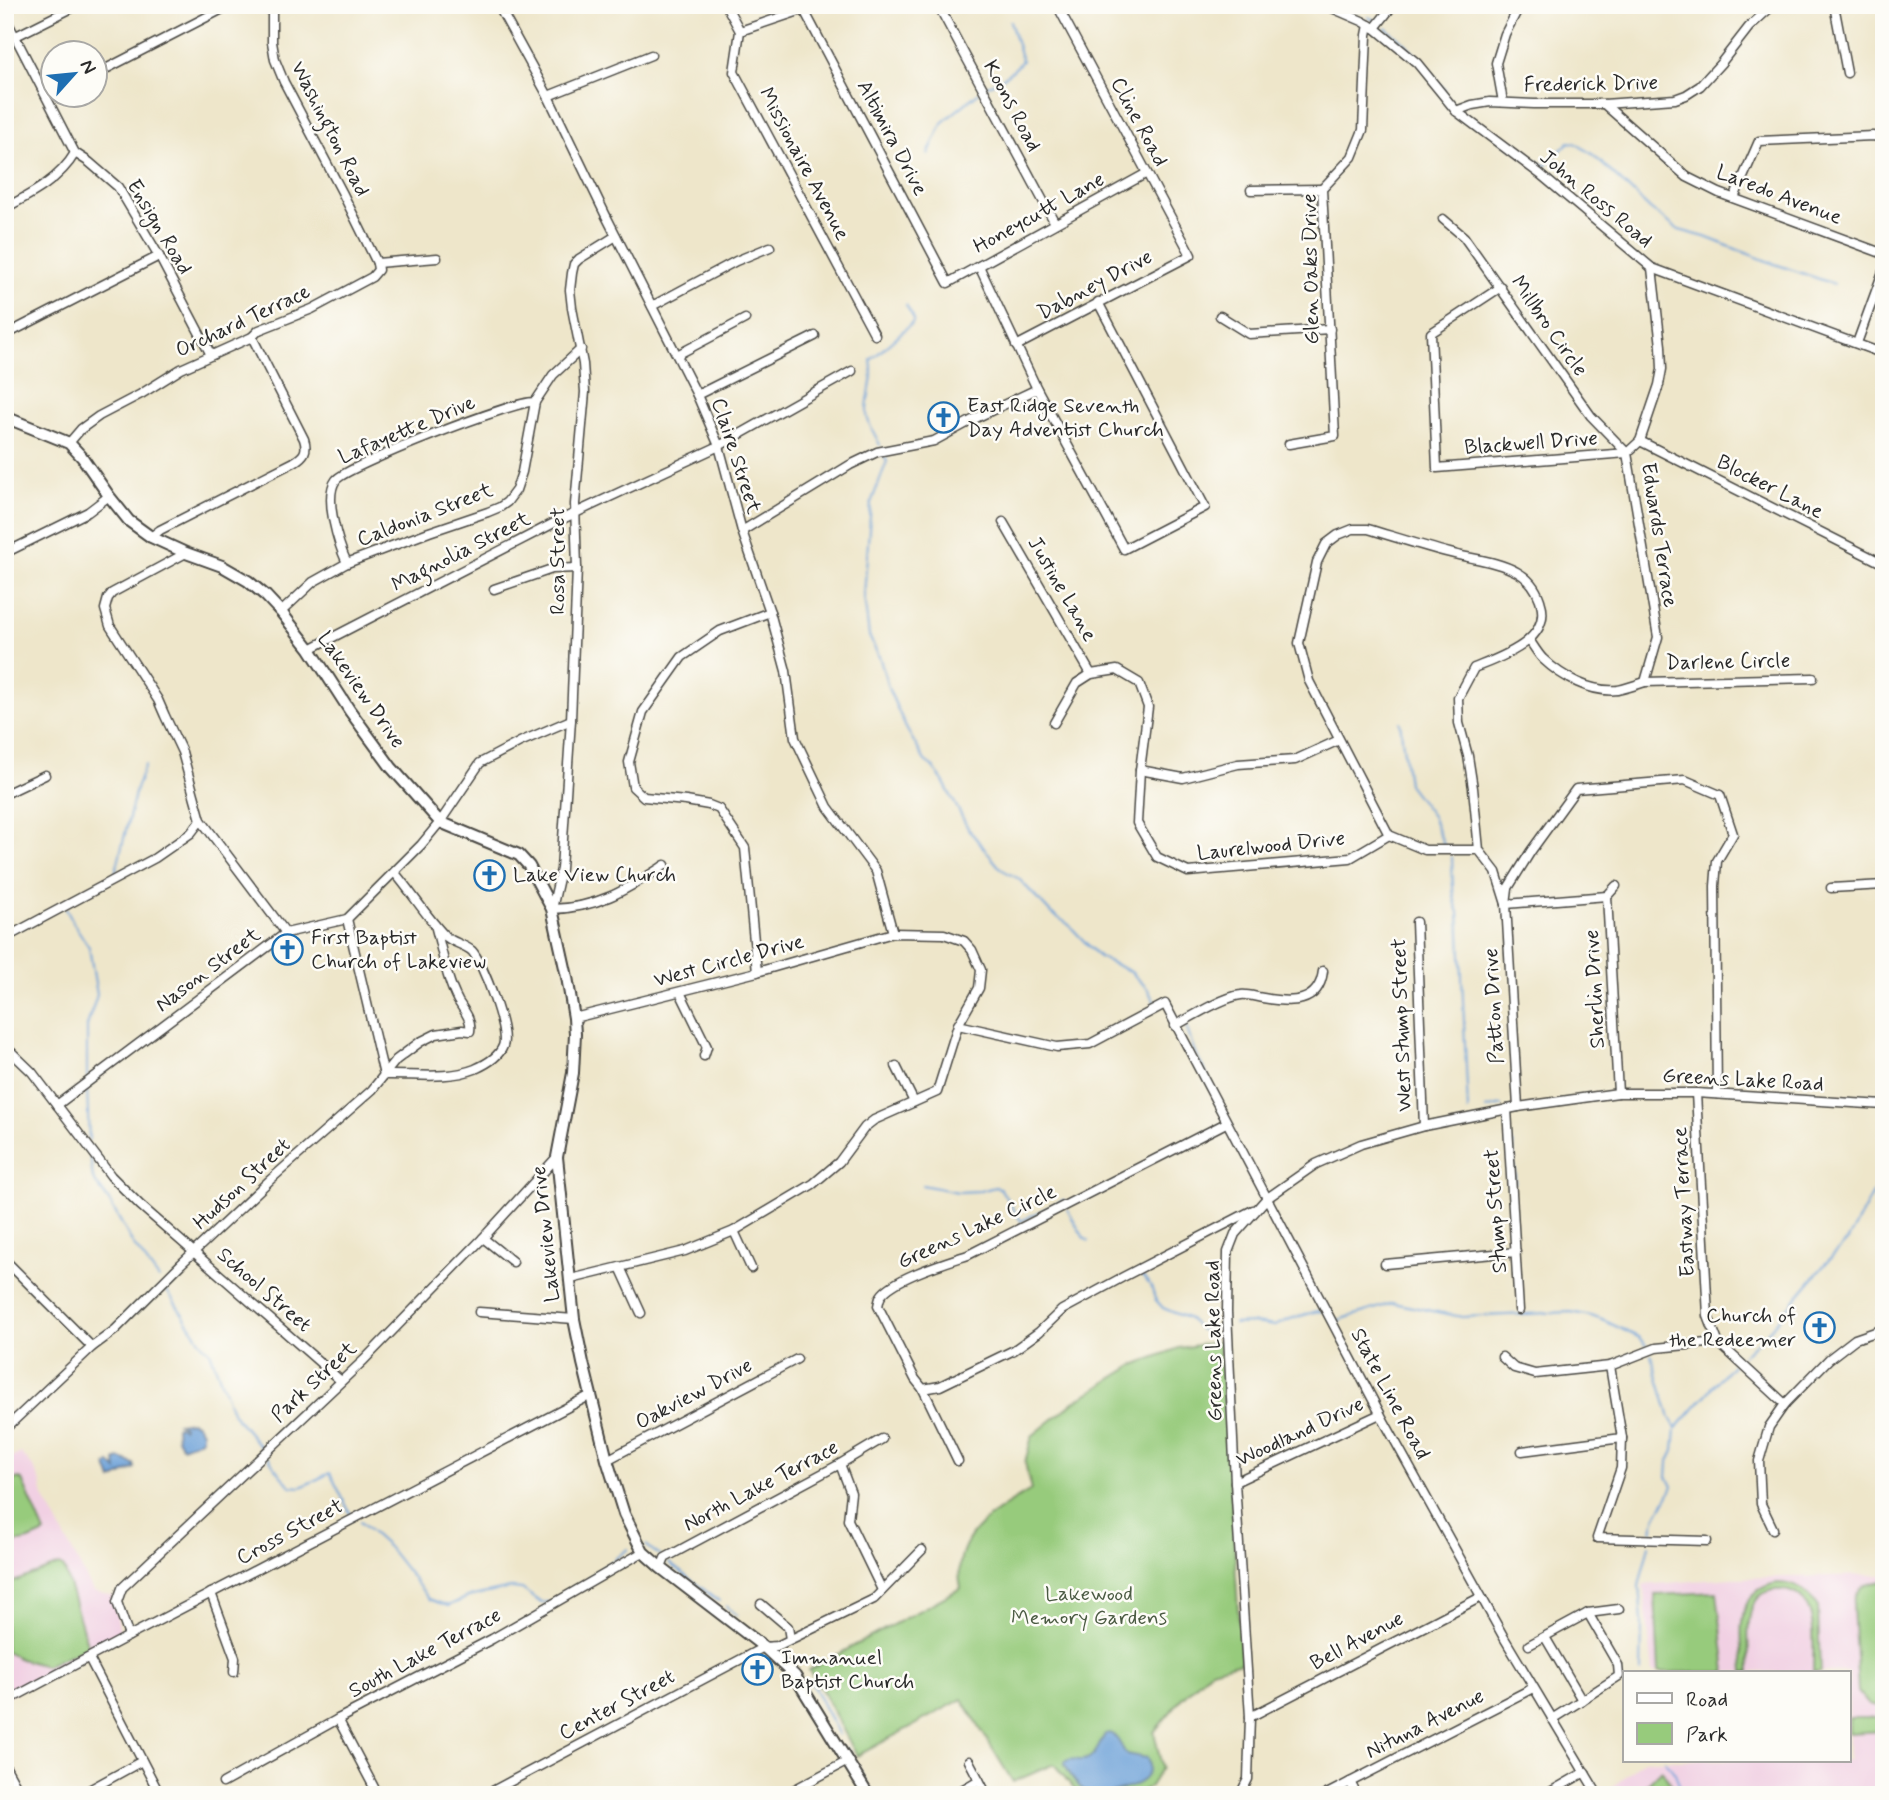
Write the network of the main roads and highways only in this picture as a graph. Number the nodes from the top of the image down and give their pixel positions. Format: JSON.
{"nodes":[{"id":1,"x":5,"y":416,"type":"edge"},
{"id":2,"x":868,"y":1795,"type":"edge"}],
"edges":[{"from":1,"to":2,"type":"main road","name":"Lakeview Drive"}]}
